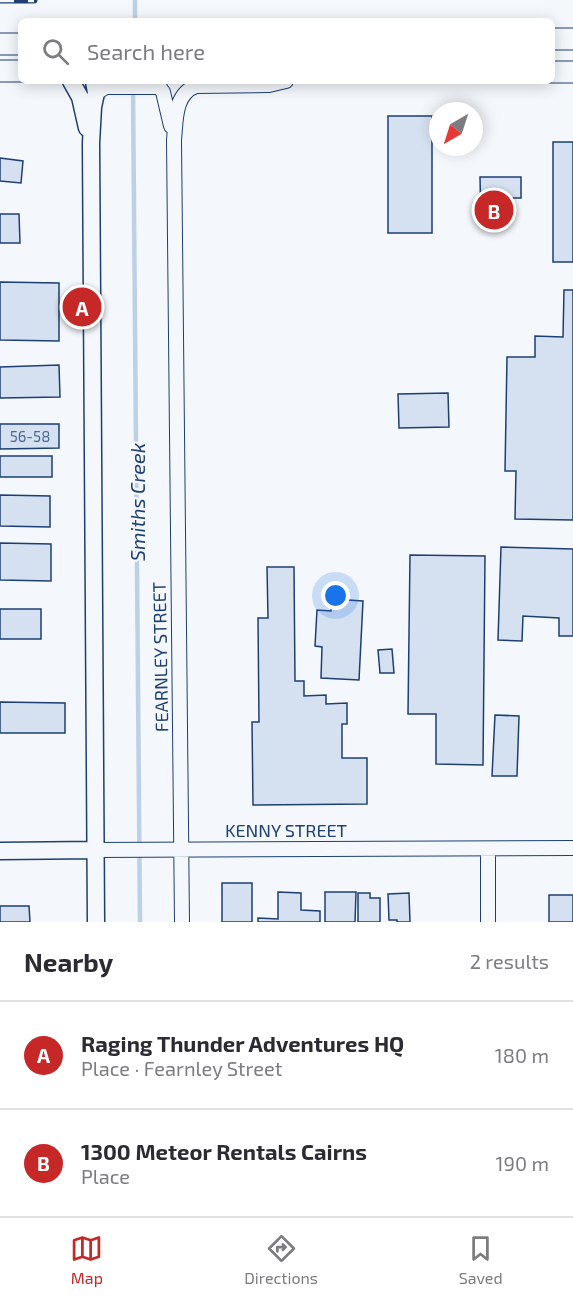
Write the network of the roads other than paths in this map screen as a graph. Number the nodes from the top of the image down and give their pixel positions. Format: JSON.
{"nodes":[{"id":1,"x":555,"y":39,"type":"edge"},
{"id":2,"x":573,"y":39,"type":"edge"},
{"id":3,"x":0,"y":44,"type":"edge"},
{"id":4,"x":18,"y":44,"type":"edge"},
{"id":5,"x":0,"y":52,"type":"edge"},
{"id":6,"x":18,"y":52,"type":"edge"},
{"id":7,"x":0,"y":71,"type":"edge"},
{"id":8,"x":18,"y":71,"type":"edge"},
{"id":9,"x":555,"y":72,"type":"edge"},
{"id":10,"x":573,"y":72,"type":"edge"},
{"id":11,"x":73,"y":84,"type":"edge"},
{"id":12,"x":157,"y":84,"type":"edge"},
{"id":13,"x":273,"y":84,"type":"edge"},
{"id":14,"x":95,"y":87,"type":"edge"},
{"id":15,"x":174,"y":140,"type":"junction"},
{"id":16,"x":91,"y":143,"type":"junction"},
{"id":17,"x":573,"y":848,"type":"edge"},
{"id":18,"x":488,"y":849,"type":"junction"},
{"id":19,"x":95,"y":850,"type":"junction"},
{"id":20,"x":0,"y":851,"type":"edge"},
{"id":21,"x":182,"y":851,"type":"junction"},
{"id":22,"x":96,"y":922,"type":"edge"},
{"id":23,"x":182,"y":922,"type":"edge"},
{"id":24,"x":488,"y":922,"type":"edge"}],
"edges":[{"from":1,"to":2,"type":"highway"},
{"from":3,"to":4,"type":"highway"},
{"from":5,"to":6,"type":"street"},
{"from":7,"to":8,"type":"highway"},
{"from":9,"to":10,"type":"highway"},
{"from":11,"to":16,"type":"street"},
{"from":12,"to":14,"type":"street"},
{"from":12,"to":15,"type":"street","name":"FEARNLEY STREET"},
{"from":13,"to":15,"type":"street","name":"FEARNLEY STREET"},
{"from":14,"to":16,"type":"street"},
{"from":15,"to":21,"type":"street","name":"FEARNLEY STREET"},
{"from":16,"to":19,"type":"street"},
{"from":17,"to":18,"type":"street","name":"KENNY STREET"},
{"from":18,"to":21,"type":"street","name":"KENNY STREET"},
{"from":18,"to":24,"type":"street"},
{"from":19,"to":20,"type":"street","name":"KENNY STREET"},
{"from":19,"to":21,"type":"street","name":"KENNY STREET"},
{"from":19,"to":22,"type":"street"},
{"from":21,"to":23,"type":"street","name":"FEARNLEY STREET"}]}
